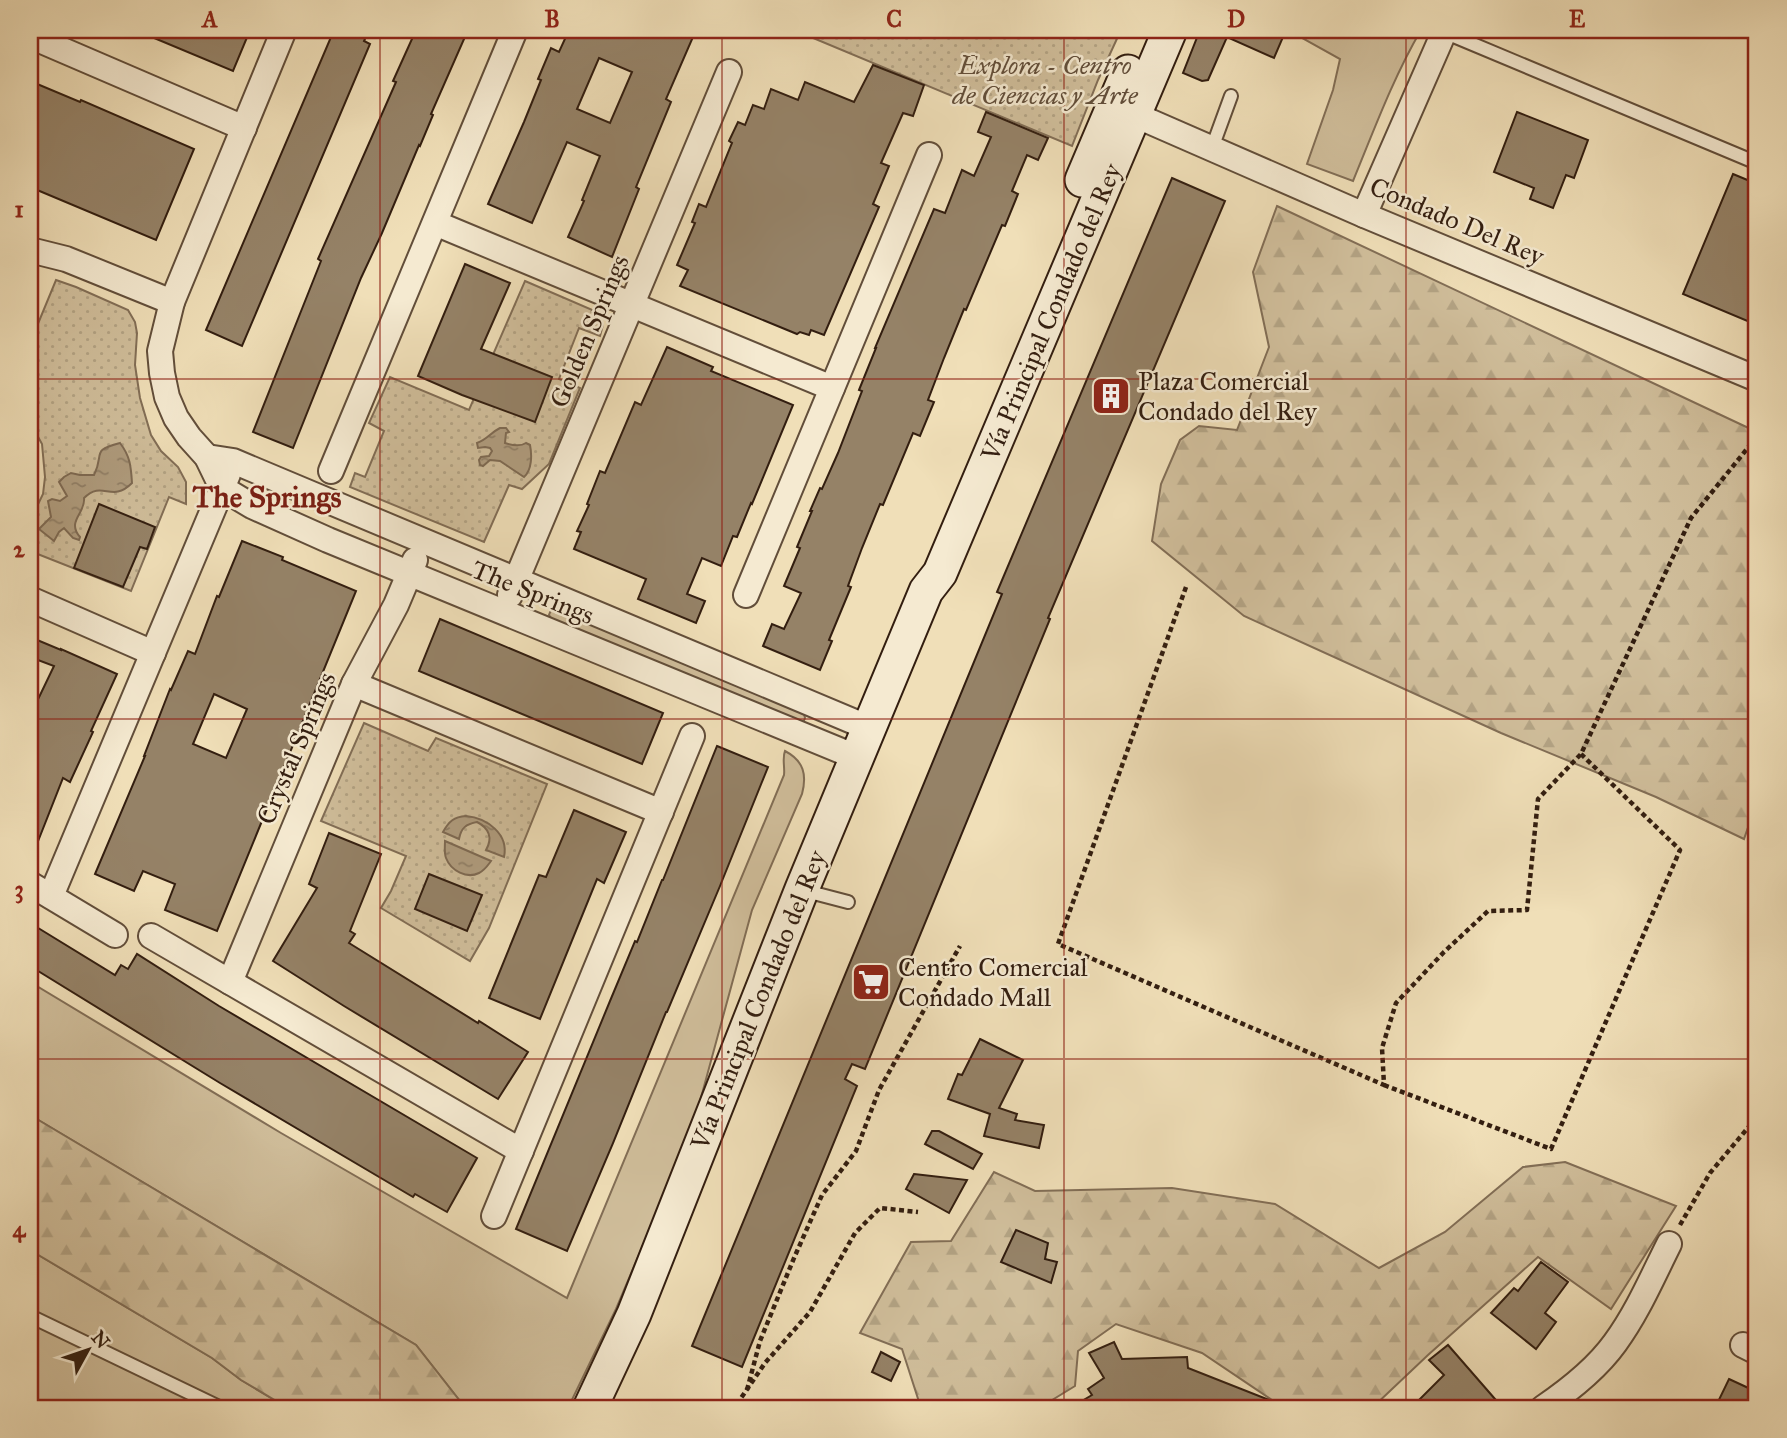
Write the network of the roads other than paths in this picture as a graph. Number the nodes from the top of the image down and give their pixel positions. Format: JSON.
{"nodes":[{"id":1,"x":284,"y":30,"type":"edge"},
{"id":2,"x":515,"y":30,"type":"edge"},
{"id":3,"x":1146,"y":30,"type":"edge"},
{"id":4,"x":1170,"y":30,"type":"edge"},
{"id":5,"x":1445,"y":31,"type":"edge"},
{"id":6,"x":30,"y":36,"type":"edge"},
{"id":7,"x":729,"y":72,"type":"dead end"},
{"id":8,"x":1231,"y":96,"type":"dead end"},
{"id":9,"x":1121,"y":108,"type":"junction"},
{"id":10,"x":244,"y":128,"type":"junction"},
{"id":11,"x":1212,"y":148,"type":"junction"},
{"id":12,"x":929,"y":155,"type":"dead end"},
{"id":13,"x":1757,"y":163,"type":"edge"},
{"id":14,"x":1364,"y":215,"type":"junction"},
{"id":15,"x":435,"y":223,"type":"junction"},
{"id":16,"x":30,"y":250,"type":"edge"},
{"id":17,"x":172,"y":303,"type":"junction"},
{"id":18,"x":632,"y":305,"type":"junction"},
{"id":19,"x":1757,"y":380,"type":"edge"},
{"id":20,"x":832,"y":388,"type":"junction"},
{"id":21,"x":207,"y":457,"type":"junction"},
{"id":22,"x":233,"y":461,"type":"junction"},
{"id":23,"x":331,"y":471,"type":"dead end"},
{"id":24,"x":222,"y":488,"type":"junction"},
{"id":25,"x":423,"y":541,"type":"junction"},
{"id":26,"x":409,"y":573,"type":"junction"},
{"id":27,"x":516,"y":580,"type":"junction"},
{"id":28,"x":746,"y":595,"type":"dead end"},
{"id":29,"x":30,"y":599,"type":"edge"},
{"id":30,"x":503,"y":612,"type":"junction"},
{"id":31,"x":153,"y":653,"type":"junction"},
{"id":32,"x":354,"y":684,"type":"junction"},
{"id":33,"x":692,"y":736,"type":"dead end"},
{"id":34,"x":863,"y":743,"type":"junction"},
{"id":35,"x":661,"y":812,"type":"junction"},
{"id":36,"x":802,"y":889,"type":"junction"},
{"id":37,"x":40,"y":890,"type":"edge"},
{"id":38,"x":848,"y":902,"type":"dead end"},
{"id":39,"x":115,"y":935,"type":"dead end"},
{"id":40,"x":151,"y":936,"type":"dead end"},
{"id":41,"x":230,"y":982,"type":"junction"},
{"id":42,"x":521,"y":1151,"type":"junction"},
{"id":43,"x":494,"y":1216,"type":"dead end"},
{"id":44,"x":1669,"y":1244,"type":"road end"},
{"id":45,"x":30,"y":1316,"type":"edge"},
{"id":46,"x":221,"y":1408,"type":"edge"},
{"id":47,"x":590,"y":1408,"type":"edge"},
{"id":48,"x":1543,"y":1408,"type":"edge"}],
"edges":[{"from":1,"to":10,"type":"street"},
{"from":2,"to":15,"type":"street"},
{"from":3,"to":9,"type":"street","name":"Vía Principal Condado del Rey"},
{"from":4,"to":9,"type":"street","name":"Vía Principal Condado del Rey"},
{"from":5,"to":13,"type":"lane"},
{"from":5,"to":14,"type":"street"},
{"from":6,"to":10,"type":"street"},
{"from":7,"to":18,"type":"street","name":"Golden Springs"},
{"from":8,"to":11,"type":"lane"},
{"from":9,"to":11,"type":"street","name":"Condado Del Rey"},
{"from":9,"to":34,"type":"street","name":"Vía Principal Condado del Rey"},
{"from":10,"to":17,"type":"street"},
{"from":11,"to":14,"type":"street","name":"Condado Del Rey"},
{"from":12,"to":20,"type":"street"},
{"from":14,"to":19,"type":"street","name":"Condado Del Rey"},
{"from":15,"to":18,"type":"street"},
{"from":15,"to":23,"type":"street"},
{"from":16,"to":17,"type":"street"},
{"from":17,"to":21,"type":"street"},
{"from":18,"to":20,"type":"street"},
{"from":18,"to":27,"type":"street","name":"Golden Springs"},
{"from":20,"to":28,"type":"street"},
{"from":21,"to":22,"type":"street","name":"The Springs"},
{"from":21,"to":24,"type":"street"},
{"from":22,"to":24,"type":"street"},
{"from":22,"to":25,"type":"street","name":"The Springs"},
{"from":24,"to":26,"type":"street","name":"The Springs"},
{"from":24,"to":31,"type":"street"},
{"from":25,"to":26,"type":"street","name":"Crystal Springs"},
{"from":25,"to":27,"type":"street","name":"The Springs"},
{"from":26,"to":30,"type":"street","name":"The Springs"},
{"from":26,"to":32,"type":"street","name":"Crystal Springs"},
{"from":27,"to":30,"type":"street","name":"Golden Springs"},
{"from":27,"to":34,"type":"street","name":"The Springs"},
{"from":29,"to":31,"type":"street"},
{"from":30,"to":34,"type":"street","name":"The Springs"},
{"from":31,"to":37,"type":"street"},
{"from":32,"to":35,"type":"street"},
{"from":32,"to":41,"type":"street","name":"Crystal Springs"},
{"from":33,"to":35,"type":"street"},
{"from":34,"to":36,"type":"street","name":"Vía Principal Condado del Rey"},
{"from":35,"to":42,"type":"street"},
{"from":36,"to":38,"type":"lane"},
{"from":36,"to":47,"type":"street","name":"Vía Principal Condado del Rey"},
{"from":37,"to":39,"type":"street"},
{"from":40,"to":41,"type":"street"},
{"from":41,"to":42,"type":"street"},
{"from":42,"to":43,"type":"street"},
{"from":44,"to":48,"type":"street"},
{"from":45,"to":46,"type":"lane"}]}
